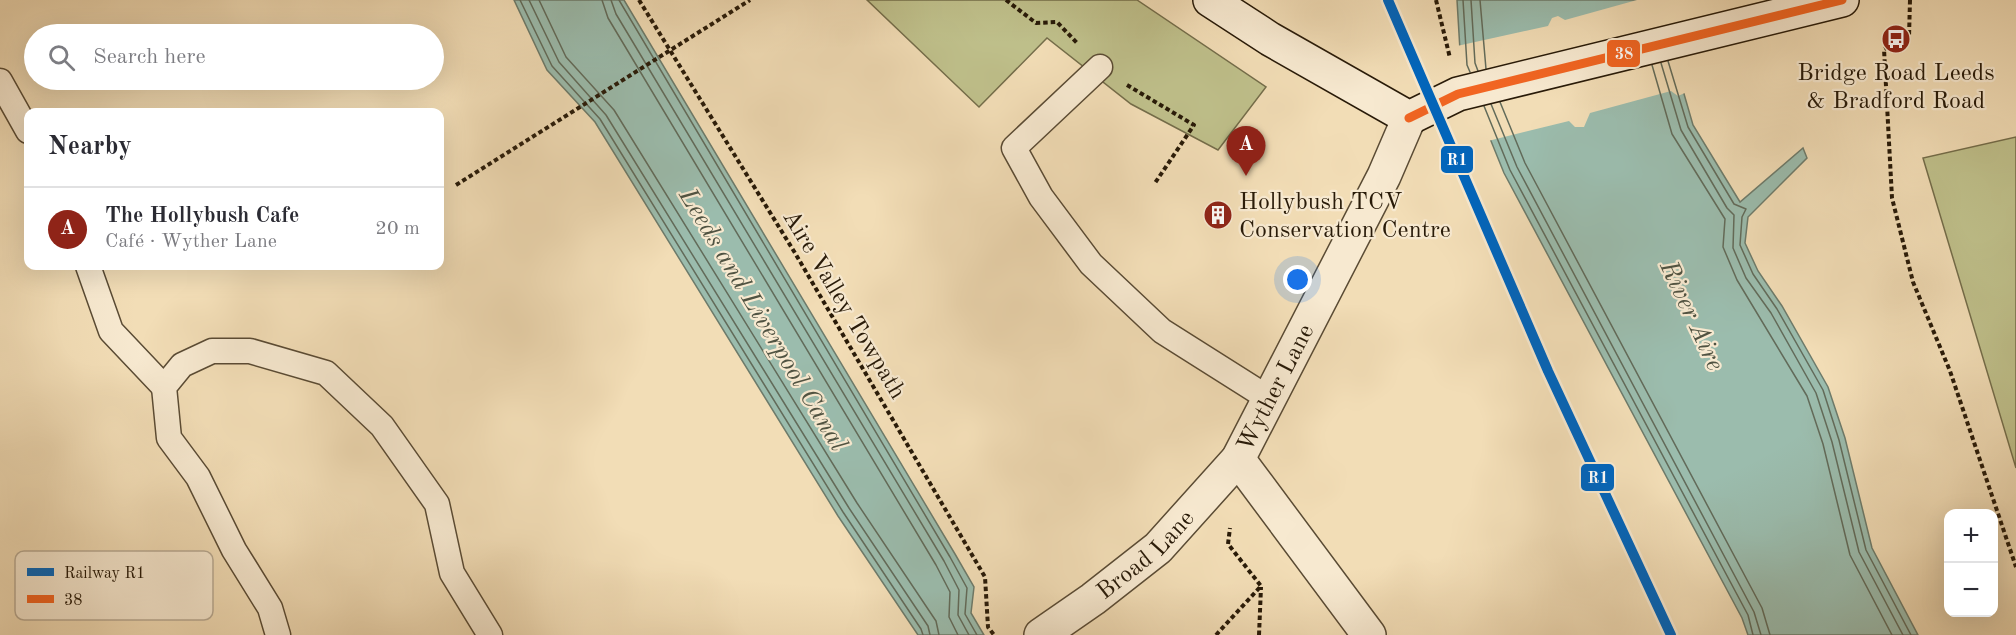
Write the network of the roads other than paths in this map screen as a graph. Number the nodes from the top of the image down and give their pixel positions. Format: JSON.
{"nodes":[{"id":1,"x":1210,"y":0,"type":"edge"},
{"id":2,"x":1842,"y":0,"type":"edge"},
{"id":3,"x":1100,"y":67,"type":"dead end"},
{"id":4,"x":0,"y":81,"type":"edge"},
{"id":5,"x":1408,"y":118,"type":"junction"},
{"id":6,"x":24,"y":124,"type":"edge"},
{"id":7,"x":89,"y":270,"type":"edge"},
{"id":8,"x":164,"y":387,"type":"junction"},
{"id":9,"x":1268,"y":398,"type":"junction"},
{"id":10,"x":1238,"y":459,"type":"junction"},
{"id":11,"x":278,"y":635,"type":"edge"},
{"id":12,"x":490,"y":635,"type":"edge"},
{"id":13,"x":1041,"y":635,"type":"edge"},
{"id":14,"x":1369,"y":635,"type":"edge"}],
"edges":[{"from":1,"to":5,"type":"street"},
{"from":2,"to":5,"type":"street"},
{"from":3,"to":9,"type":"lane"},
{"from":4,"to":6,"type":"lane"},
{"from":5,"to":9,"type":"street","name":"Wyther Lane"},
{"from":7,"to":8,"type":"lane"},
{"from":8,"to":11,"type":"lane"},
{"from":8,"to":12,"type":"lane"},
{"from":9,"to":10,"type":"street","name":"Wyther Lane"},
{"from":10,"to":13,"type":"street","name":"Broad Lane"},
{"from":10,"to":14,"type":"street","name":"Wyther Lane"}]}
